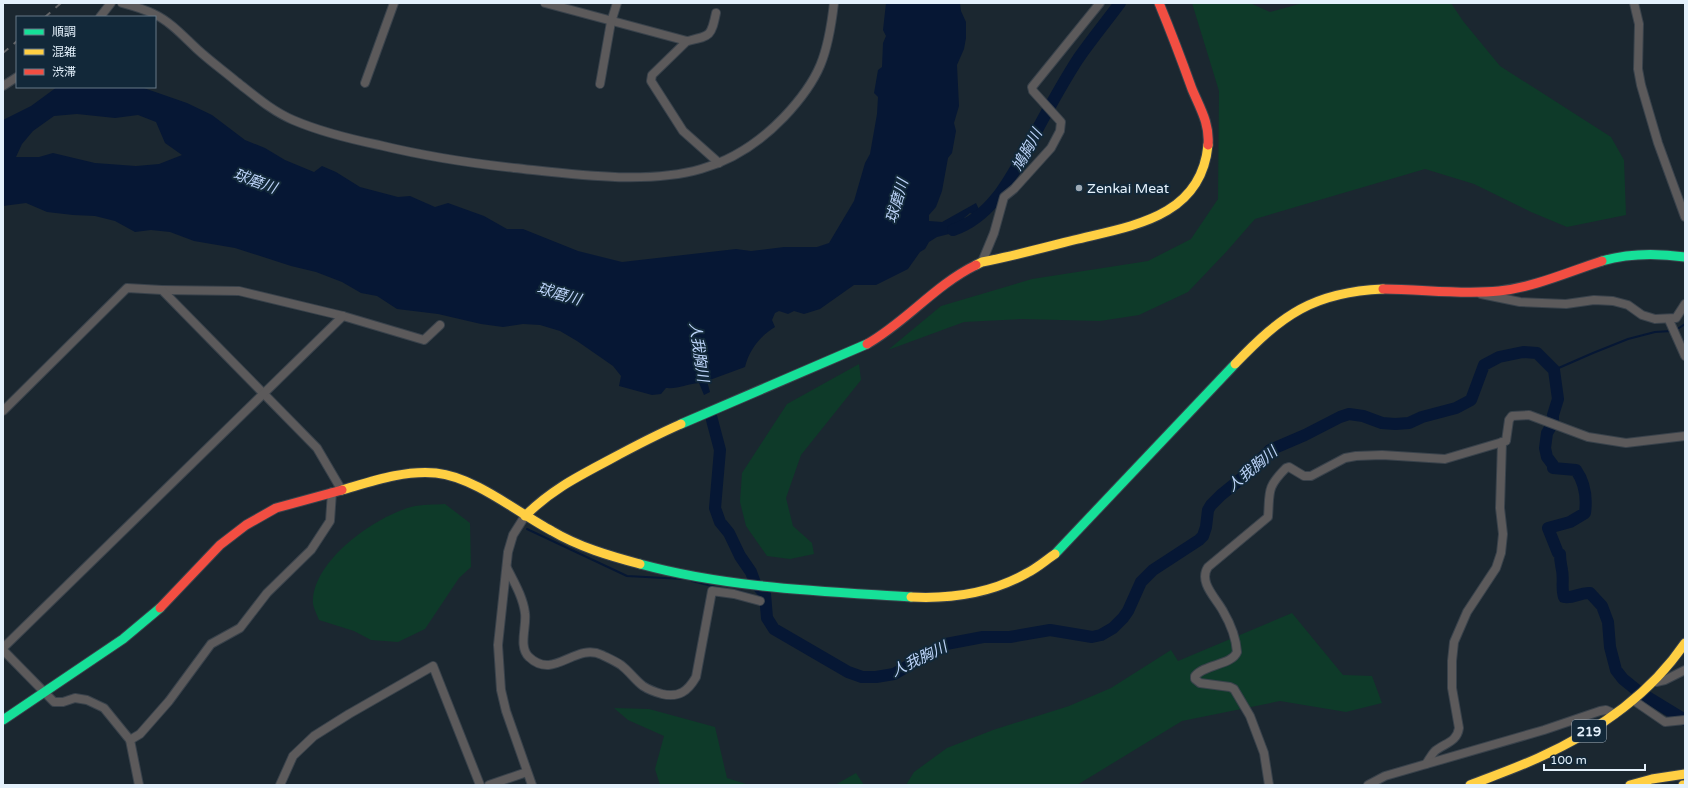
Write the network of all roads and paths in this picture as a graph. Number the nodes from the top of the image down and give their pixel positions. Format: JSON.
{"nodes":[{"id":1,"x":111,"y":3,"type":"edge"},
{"id":2,"x":122,"y":3,"type":"edge"},
{"id":3,"x":394,"y":3,"type":"edge"},
{"id":4,"x":545,"y":3,"type":"edge"},
{"id":5,"x":617,"y":3,"type":"edge"},
{"id":6,"x":834,"y":3,"type":"edge"},
{"id":7,"x":1100,"y":3,"type":"edge"},
{"id":8,"x":1159,"y":3,"type":"edge"},
{"id":9,"x":1634,"y":3,"type":"edge"},
{"id":10,"x":716,"y":13,"type":"dead end"},
{"id":11,"x":101,"y":16,"type":"edge"},
{"id":12,"x":611,"y":22,"type":"junction"},
{"id":13,"x":687,"y":41,"type":"junction"},
{"id":14,"x":16,"y":78,"type":"edge"},
{"id":15,"x":365,"y":83,"type":"dead end"},
{"id":16,"x":600,"y":84,"type":"dead end"},
{"id":17,"x":3,"y":86,"type":"edge"},
{"id":18,"x":719,"y":163,"type":"junction"},
{"id":19,"x":1685,"y":216,"type":"edge"},
{"id":20,"x":1685,"y":256,"type":"edge"},
{"id":21,"x":982,"y":262,"type":"junction"},
{"id":22,"x":162,"y":290,"type":"junction"},
{"id":23,"x":1475,"y":292,"type":"junction"},
{"id":24,"x":1685,"y":304,"type":"edge"},
{"id":25,"x":343,"y":316,"type":"junction"},
{"id":26,"x":1669,"y":320,"type":"junction"},
{"id":27,"x":440,"y":325,"type":"dead end"},
{"id":28,"x":1685,"y":356,"type":"edge"},
{"id":29,"x":264,"y":393,"type":"junction"},
{"id":30,"x":3,"y":411,"type":"edge"},
{"id":31,"x":1685,"y":436,"type":"edge"},
{"id":32,"x":1502,"y":442,"type":"junction"},
{"id":33,"x":337,"y":490,"type":"junction"},
{"id":34,"x":525,"y":516,"type":"junction"},
{"id":35,"x":507,"y":568,"type":"junction"},
{"id":36,"x":760,"y":601,"type":"dead end"},
{"id":37,"x":1685,"y":643,"type":"edge"},
{"id":38,"x":3,"y":649,"type":"edge"},
{"id":39,"x":1685,"y":670,"type":"edge"},
{"id":40,"x":1655,"y":682,"type":"junction"},
{"id":41,"x":44,"y":691,"type":"junction"},
{"id":42,"x":1633,"y":700,"type":"junction"},
{"id":43,"x":1615,"y":714,"type":"junction"},
{"id":44,"x":3,"y":720,"type":"edge"},
{"id":45,"x":1685,"y":720,"type":"edge"},
{"id":46,"x":130,"y":740,"type":"junction"},
{"id":47,"x":1426,"y":764,"type":"junction"},
{"id":48,"x":527,"y":772,"type":"junction"},
{"id":49,"x":1685,"y":774,"type":"edge"},
{"id":50,"x":139,"y":785,"type":"edge"},
{"id":51,"x":280,"y":785,"type":"edge"},
{"id":52,"x":480,"y":785,"type":"edge"},
{"id":53,"x":489,"y":785,"type":"edge"},
{"id":54,"x":532,"y":785,"type":"edge"},
{"id":55,"x":1269,"y":785,"type":"edge"},
{"id":56,"x":1368,"y":785,"type":"edge"},
{"id":57,"x":1470,"y":785,"type":"edge"},
{"id":58,"x":1630,"y":785,"type":"edge"}],
"edges":[{"from":1,"to":11,"type":"street"},
{"from":2,"to":18,"type":"street"},
{"from":3,"to":15,"type":"street"},
{"from":4,"to":12,"type":"street"},
{"from":5,"to":12,"type":"street"},
{"from":6,"to":18,"type":"street"},
{"from":7,"to":21,"type":"street"},
{"from":8,"to":21,"type":"main road"},
{"from":9,"to":19,"type":"street"},
{"from":10,"to":13,"type":"street"},
{"from":12,"to":13,"type":"street"},
{"from":12,"to":16,"type":"street"},
{"from":13,"to":18,"type":"street"},
{"from":14,"to":17,"type":"street"},
{"from":20,"to":23,"type":"main road"},
{"from":21,"to":34,"type":"main road"},
{"from":22,"to":25,"type":"street"},
{"from":22,"to":29,"type":"street"},
{"from":22,"to":30,"type":"street"},
{"from":23,"to":26,"type":"street"},
{"from":23,"to":34,"type":"main road"},
{"from":24,"to":26,"type":"street"},
{"from":25,"to":27,"type":"street"},
{"from":25,"to":29,"type":"street"},
{"from":26,"to":28,"type":"street"},
{"from":29,"to":33,"type":"street"},
{"from":29,"to":38,"type":"street"},
{"from":31,"to":32,"type":"street"},
{"from":32,"to":47,"type":"street"},
{"from":32,"to":55,"type":"street"},
{"from":33,"to":34,"type":"main road"},
{"from":33,"to":41,"type":"main road"},
{"from":33,"to":46,"type":"street"},
{"from":34,"to":35,"type":"street"},
{"from":35,"to":36,"type":"street"},
{"from":35,"to":48,"type":"street"},
{"from":37,"to":40,"type":"main road","number":"219"},
{"from":38,"to":41,"type":"street"},
{"from":39,"to":40,"type":"street"},
{"from":40,"to":42,"type":"main road","number":"219"},
{"from":41,"to":44,"type":"main road"},
{"from":41,"to":46,"type":"street"},
{"from":42,"to":43,"type":"main road","number":"219"},
{"from":42,"to":45,"type":"street"},
{"from":43,"to":47,"type":"street"},
{"from":43,"to":57,"type":"main road","number":"219"},
{"from":46,"to":50,"type":"street"},
{"from":47,"to":56,"type":"street"},
{"from":48,"to":53,"type":"street"},
{"from":48,"to":54,"type":"street"},
{"from":49,"to":58,"type":"main road"},
{"from":51,"to":52,"type":"street"}]}
